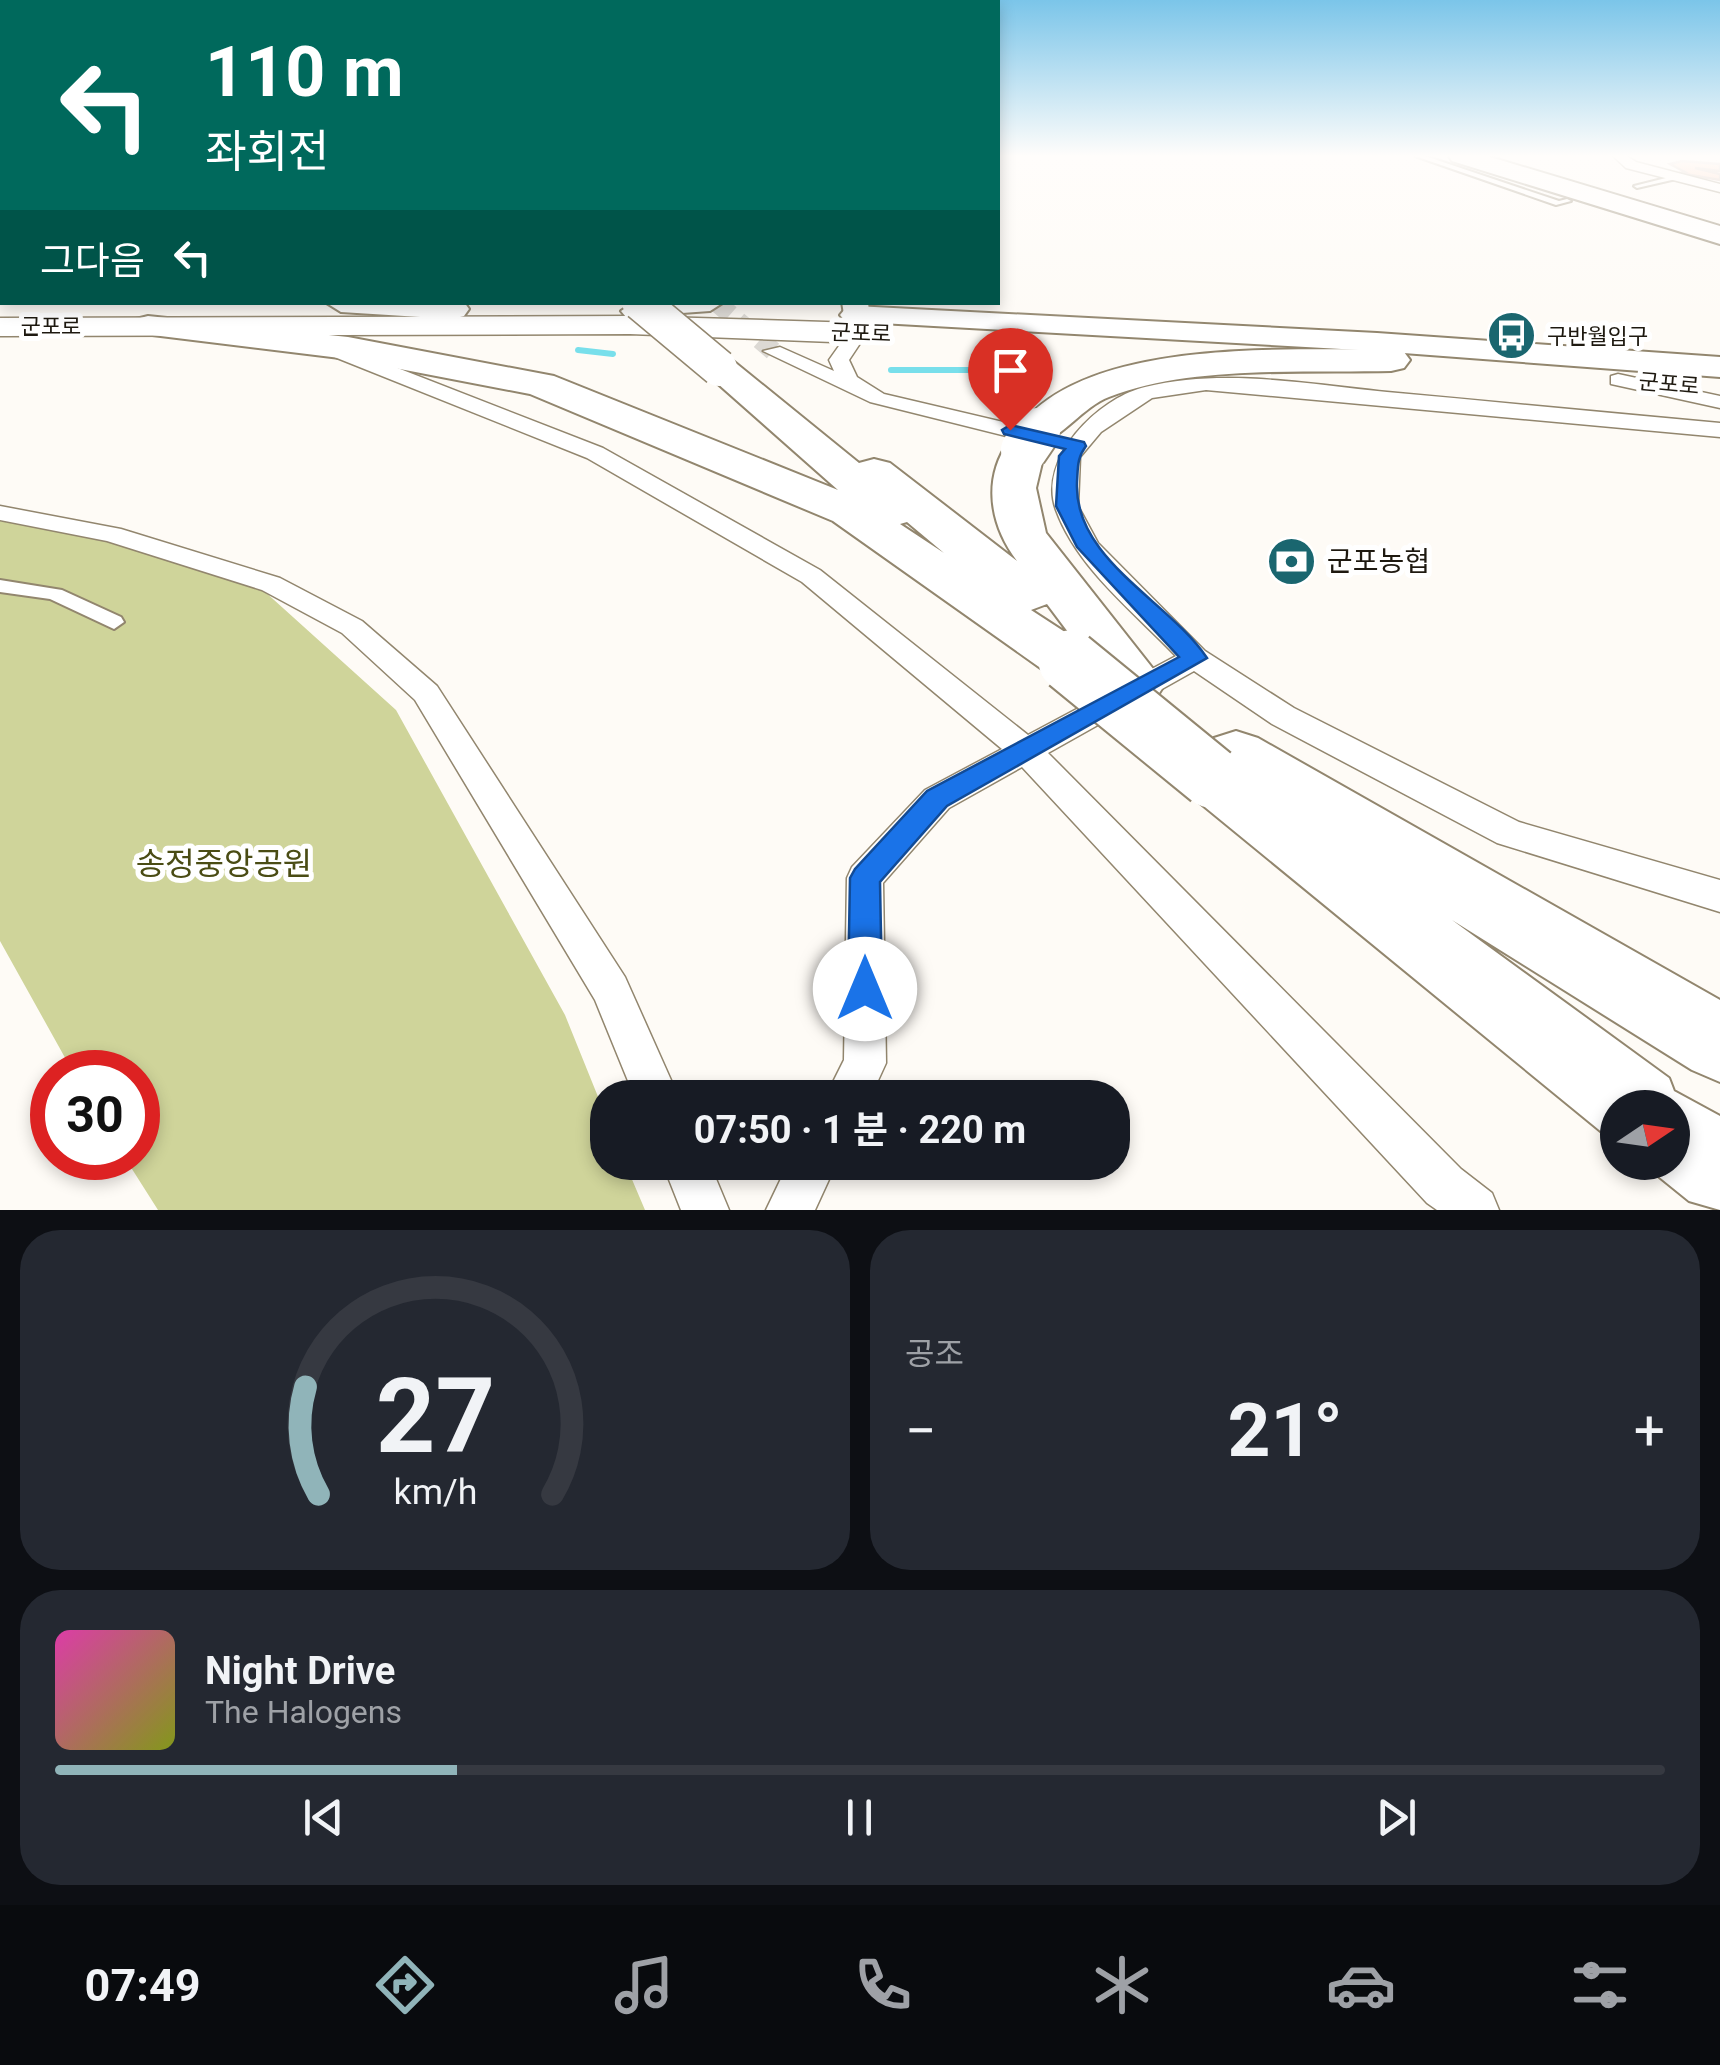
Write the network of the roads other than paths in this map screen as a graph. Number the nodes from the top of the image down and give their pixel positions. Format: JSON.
{"nodes":[{"id":1,"x":1644,"y":212,"type":"edge"},
{"id":2,"x":1681,"y":212,"type":"edge"},
{"id":3,"x":1720,"y":224,"type":"edge"},
{"id":4,"x":1720,"y":236,"type":"edge"},
{"id":5,"x":383,"y":305,"type":"edge"},
{"id":6,"x":648,"y":305,"type":"edge"},
{"id":7,"x":910,"y":305,"type":"edge"},
{"id":8,"x":0,"y":308,"type":"edge"},
{"id":9,"x":452,"y":310,"type":"junction"},
{"id":10,"x":850,"y":314,"type":"edge"},
{"id":11,"x":988,"y":322,"type":"junction"},
{"id":12,"x":148,"y":326,"type":"junction"},
{"id":13,"x":0,"y":327,"type":"edge"},
{"id":14,"x":322,"y":345,"type":"junction"},
{"id":15,"x":1391,"y":360,"type":"junction"},
{"id":16,"x":745,"y":362,"type":"junction"},
{"id":17,"x":1720,"y":367,"type":"edge"},
{"id":18,"x":1618,"y":380,"type":"junction"},
{"id":19,"x":1720,"y":388,"type":"edge"},
{"id":20,"x":878,"y":398,"type":"junction"},
{"id":21,"x":1720,"y":402,"type":"edge"},
{"id":22,"x":1720,"y":430,"type":"edge"},
{"id":23,"x":1077,"y":446,"type":"junction"},
{"id":24,"x":0,"y":513,"type":"edge"},
{"id":25,"x":0,"y":586,"type":"edge"},
{"id":26,"x":114,"y":622,"type":"dead end"},
{"id":27,"x":1093,"y":650,"type":"junction"},
{"id":28,"x":1195,"y":658,"type":"junction"},
{"id":29,"x":1027,"y":752,"type":"junction"},
{"id":30,"x":1224,"y":765,"type":"junction"},
{"id":31,"x":1720,"y":896,"type":"edge"},
{"id":32,"x":1720,"y":1042,"type":"edge"},
{"id":33,"x":649,"y":1080,"type":"edge"},
{"id":34,"x":856,"y":1080,"type":"edge"},
{"id":35,"x":1617,"y":1090,"type":"edge"},
{"id":36,"x":1690,"y":1147,"type":"edge"},
{"id":37,"x":1720,"y":1170,"type":"edge"},
{"id":38,"x":692,"y":1180,"type":"edge"},
{"id":39,"x":805,"y":1180,"type":"edge"},
{"id":40,"x":705,"y":1210,"type":"edge"},
{"id":41,"x":790,"y":1210,"type":"edge"},
{"id":42,"x":1475,"y":1210,"type":"edge"}],
"edges":[{"from":1,"to":4,"type":"highway"},
{"from":2,"to":3,"type":"highway"},
{"from":5,"to":9,"type":"highway"},
{"from":6,"to":9,"type":"highway","name":"군포로"},
{"from":6,"to":10,"type":"highway","name":"군포로"},
{"from":6,"to":16,"type":"highway","bridge":true},
{"from":7,"to":11,"type":"main road"},
{"from":8,"to":9,"type":"highway","name":"군포로"},
{"from":10,"to":11,"type":"main road","name":"군포로"},
{"from":10,"to":12,"type":"highway","name":"군포로"},
{"from":10,"to":15,"type":"main road","name":"군포로"},
{"from":10,"to":20,"type":"street"},
{"from":11,"to":17,"type":"main road","name":"군포로"},
{"from":12,"to":13,"type":"highway","name":"군포로"},
{"from":12,"to":14,"type":"highway"},
{"from":14,"to":27,"type":"highway"},
{"from":14,"to":29,"type":"street"},
{"from":15,"to":18,"type":"main road","name":"군포로"},
{"from":15,"to":27,"type":"highway"},
{"from":16,"to":20,"type":"street"},
{"from":16,"to":27,"type":"highway"},
{"from":18,"to":19,"type":"main road","name":"군포로"},
{"from":18,"to":21,"type":"street"},
{"from":20,"to":23,"type":"street"},
{"from":22,"to":23,"type":"street"},
{"from":23,"to":28,"type":"street"},
{"from":24,"to":33,"type":"street"},
{"from":25,"to":26,"type":"street"},
{"from":27,"to":30,"type":"highway","bridge":true},
{"from":28,"to":29,"type":"street"},
{"from":28,"to":31,"type":"street"},
{"from":29,"to":34,"type":"street"},
{"from":29,"to":42,"type":"street"},
{"from":30,"to":32,"type":"highway"},
{"from":30,"to":35,"type":"highway"},
{"from":36,"to":37,"type":"highway"},
{"from":38,"to":40,"type":"street"},
{"from":39,"to":41,"type":"street"}]}
